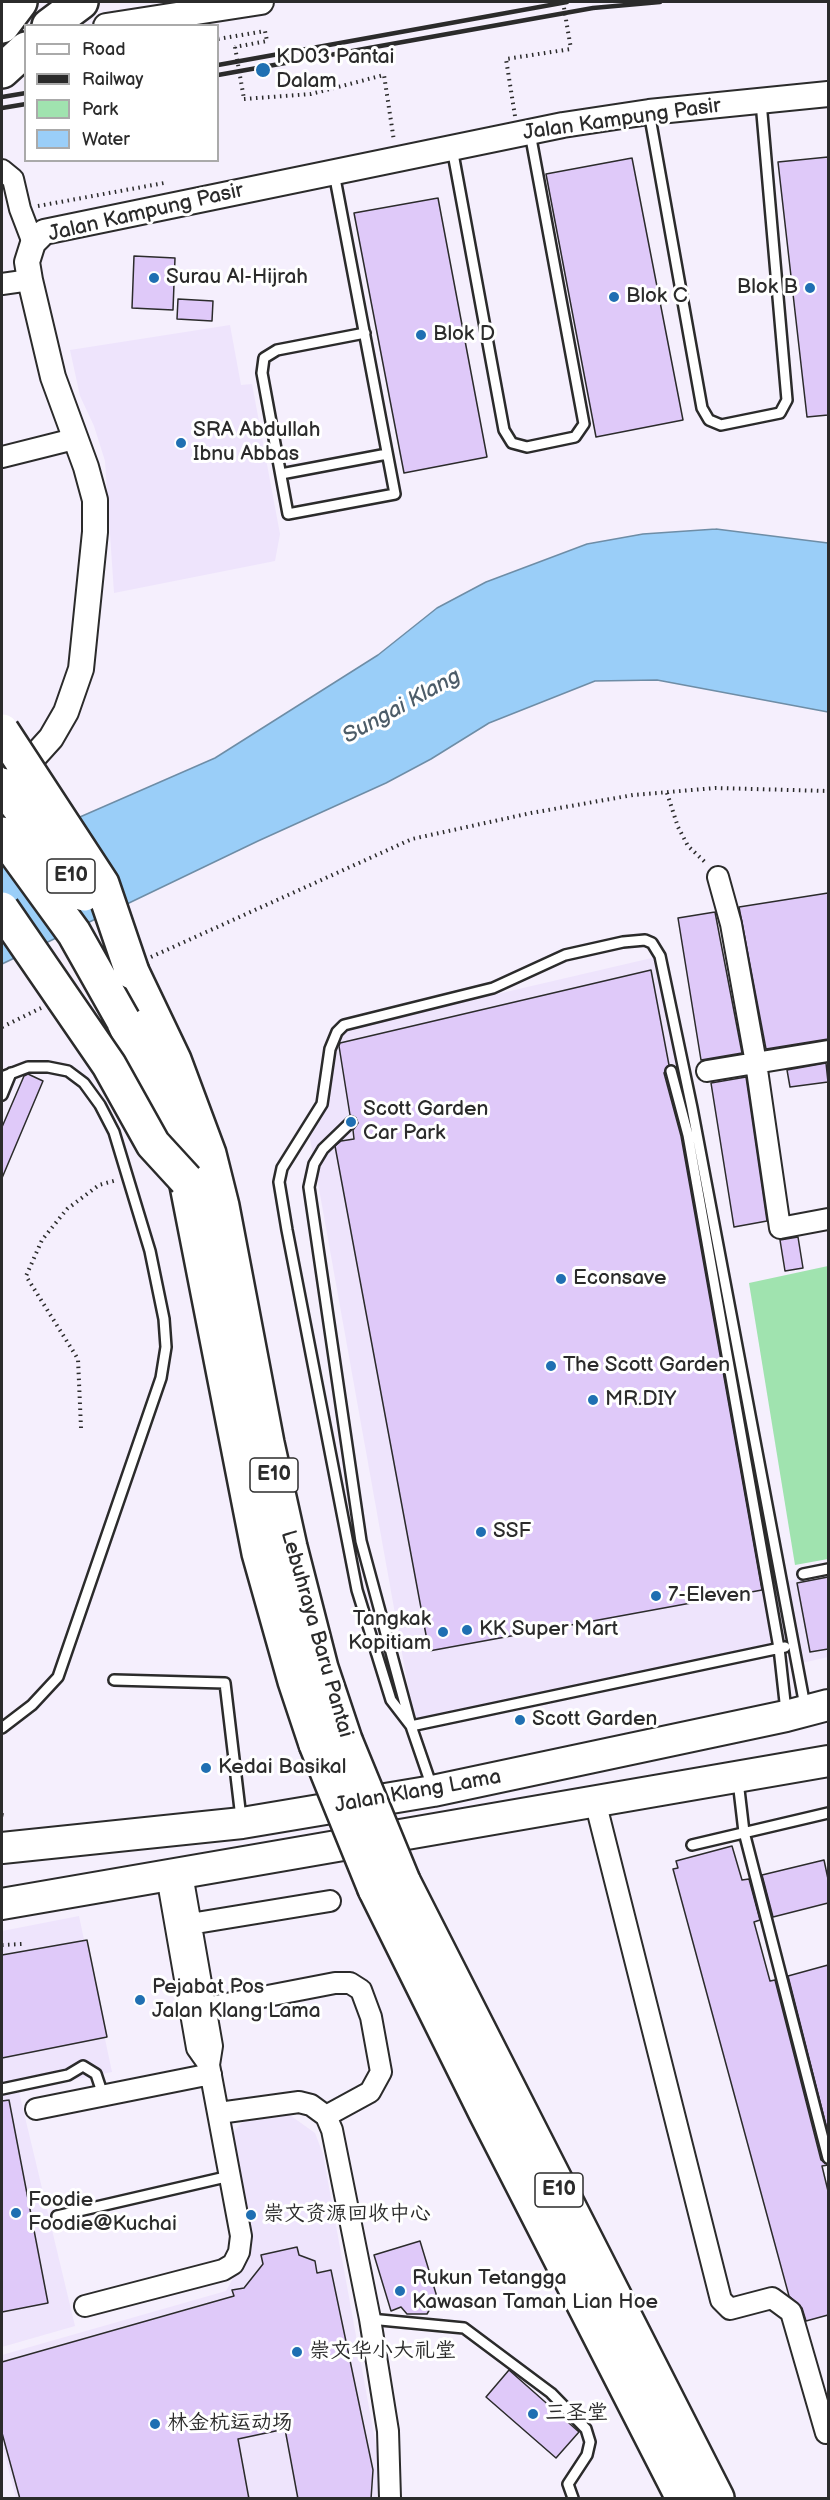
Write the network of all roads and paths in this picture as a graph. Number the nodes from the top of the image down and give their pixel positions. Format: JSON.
{"nodes":[{"id":1,"x":20,"y":2,"type":"edge"},
{"id":2,"x":81,"y":2,"type":"edge"},
{"id":3,"x":261,"y":2,"type":"edge"},
{"id":4,"x":563,"y":2,"type":"edge"},
{"id":5,"x":52,"y":24,"type":"edge"},
{"id":6,"x":119,"y":24,"type":"edge"},
{"id":7,"x":2,"y":26,"type":"edge"},
{"id":8,"x":24,"y":38,"type":"edge"},
{"id":9,"x":219,"y":39,"type":"edge"},
{"id":10,"x":2,"y":42,"type":"edge"},
{"id":11,"x":24,"y":51,"type":"edge"},
{"id":12,"x":2,"y":70,"type":"edge"},
{"id":13,"x":828,"y":94,"type":"edge"},
{"id":14,"x":761,"y":102,"type":"junction"},
{"id":15,"x":649,"y":112,"type":"junction"},
{"id":16,"x":524,"y":133,"type":"junction"},
{"id":17,"x":452,"y":148,"type":"junction"},
{"id":18,"x":397,"y":159,"type":"junction"},
{"id":19,"x":2,"y":170,"type":"edge"},
{"id":20,"x":334,"y":173,"type":"junction"},
{"id":21,"x":33,"y":243,"type":"junction"},
{"id":22,"x":30,"y":280,"type":"junction"},
{"id":23,"x":2,"y":284,"type":"edge"},
{"id":24,"x":365,"y":333,"type":"junction"},
{"id":25,"x":74,"y":439,"type":"junction"},
{"id":26,"x":387,"y":454,"type":"junction"},
{"id":27,"x":2,"y":457,"type":"edge"},
{"id":28,"x":281,"y":474,"type":"junction"},
{"id":29,"x":2,"y":731,"type":"edge"},
{"id":30,"x":2,"y":773,"type":"edge"},
{"id":31,"x":2,"y":785,"type":"edge"},
{"id":32,"x":828,"y":791,"type":"edge"},
{"id":33,"x":667,"y":793,"type":"junction"},
{"id":34,"x":2,"y":834,"type":"edge"},
{"id":35,"x":718,"y":877,"type":"joint"},
{"id":36,"x":2,"y":909,"type":"edge"},
{"id":37,"x":137,"y":967,"type":"junction"},
{"id":38,"x":44,"y":1007,"type":"dead end"},
{"id":39,"x":2,"y":1027,"type":"edge"},
{"id":40,"x":828,"y":1051,"type":"edge"},
{"id":41,"x":756,"y":1063,"type":"junction"},
{"id":42,"x":670,"y":1071,"type":"dead end"},
{"id":43,"x":707,"y":1071,"type":"dead end"},
{"id":44,"x":6,"y":1075,"type":"edge"},
{"id":45,"x":2,"y":1095,"type":"edge"},
{"id":46,"x":351,"y":1122,"type":"dead end"},
{"id":47,"x":130,"y":1178,"type":"junction"},
{"id":48,"x":186,"y":1180,"type":"junction"},
{"id":49,"x":828,"y":1219,"type":"edge"},
{"id":50,"x":81,"y":1428,"type":"dead end"},
{"id":51,"x":828,"y":1569,"type":"edge"},
{"id":52,"x":803,"y":1574,"type":"dead end"},
{"id":53,"x":793,"y":1644,"type":"junction"},
{"id":54,"x":779,"y":1648,"type":"junction"},
{"id":55,"x":114,"y":1680,"type":"dead end"},
{"id":56,"x":807,"y":1711,"type":"edge"},
{"id":57,"x":411,"y":1726,"type":"junction"},
{"id":58,"x":2,"y":1728,"type":"edge"},
{"id":59,"x":330,"y":1742,"type":"junction"},
{"id":60,"x":828,"y":1761,"type":"edge"},
{"id":61,"x":738,"y":1777,"type":"junction"},
{"id":62,"x":433,"y":1791,"type":"junction"},
{"id":63,"x":595,"y":1801,"type":"junction"},
{"id":64,"x":828,"y":1813,"type":"edge"},
{"id":65,"x":242,"y":1823,"type":"junction"},
{"id":66,"x":744,"y":1832,"type":"junction"},
{"id":67,"x":692,"y":1845,"type":"dead end"},
{"id":68,"x":2,"y":1848,"type":"edge"},
{"id":69,"x":174,"y":1875,"type":"junction"},
{"id":70,"x":389,"y":1885,"type":"junction"},
{"id":71,"x":330,"y":1901,"type":"dead end"},
{"id":72,"x":2,"y":1904,"type":"edge"},
{"id":73,"x":190,"y":1924,"type":"junction"},
{"id":74,"x":22,"y":1944,"type":"dead end"},
{"id":75,"x":2,"y":1945,"type":"edge"},
{"id":76,"x":198,"y":2010,"type":"junction"},
{"id":77,"x":210,"y":2070,"type":"junction"},
{"id":78,"x":2,"y":2089,"type":"edge"},
{"id":79,"x":103,"y":2095,"type":"junction"},
{"id":80,"x":36,"y":2109,"type":"dead end"},
{"id":81,"x":219,"y":2113,"type":"junction"},
{"id":82,"x":326,"y":2116,"type":"junction"},
{"id":83,"x":828,"y":2158,"type":"edge"},
{"id":84,"x":230,"y":2176,"type":"junction"},
{"id":85,"x":57,"y":2216,"type":"dead end"},
{"id":86,"x":85,"y":2306,"type":"dead end"},
{"id":87,"x":370,"y":2319,"type":"junction"},
{"id":88,"x":826,"y":2433,"type":"dead end"},
{"id":89,"x":390,"y":2499,"type":"edge"},
{"id":90,"x":573,"y":2499,"type":"edge"},
{"id":91,"x":683,"y":2499,"type":"edge"},
{"id":92,"x":717,"y":2499,"type":"edge"}],
"edges":[{"from":1,"to":7,"type":"highway"},
{"from":2,"to":5,"type":"highway"},
{"from":3,"to":6,"type":"street"},
{"from":4,"to":16,"type":"path","bridge":true},
{"from":8,"to":10,"type":"street"},
{"from":9,"to":18,"type":"path","bridge":true},
{"from":11,"to":12,"type":"highway"},
{"from":13,"to":14,"type":"street","name":"Jalan Kampung Pasir"},
{"from":14,"to":15,"type":"street","name":"Jalan Kampung Pasir"},
{"from":14,"to":15,"type":"lane"},
{"from":15,"to":16,"type":"street","name":"Jalan Kampung Pasir"},
{"from":16,"to":17,"type":"street","name":"Jalan Kampung Pasir"},
{"from":16,"to":17,"type":"lane"},
{"from":17,"to":18,"type":"street","name":"Jalan Kampung Pasir"},
{"from":18,"to":20,"type":"street","name":"Jalan Kampung Pasir"},
{"from":19,"to":21,"type":"street"},
{"from":20,"to":21,"type":"street","name":"Jalan Kampung Pasir"},
{"from":20,"to":24,"type":"lane"},
{"from":21,"to":22,"type":"street","name":"Jalan Kampung Pasir"},
{"from":22,"to":23,"type":"street"},
{"from":22,"to":25,"type":"street","name":"Jalan Kampung Pasir"},
{"from":24,"to":26,"type":"lane"},
{"from":24,"to":28,"type":"lane"},
{"from":25,"to":27,"type":"street"},
{"from":25,"to":30,"type":"street","name":"Jalan Kampung Pasir"},
{"from":26,"to":28,"type":"lane"},
{"from":26,"to":28,"type":"lane"},
{"from":29,"to":37,"type":"highway","bridge":true},
{"from":31,"to":37,"type":"highway","name":"Lebuhraya Baru Pantai","number":"E10","bridge":true},
{"from":32,"to":33,"type":"path"},
{"from":33,"to":35,"type":"path"},
{"from":33,"to":37,"type":"path"},
{"from":34,"to":48,"type":"highway","name":"Lebuhraya Baru Pantai","number":"E10","bridge":true},
{"from":35,"to":41,"type":"street"},
{"from":36,"to":48,"type":"highway","bridge":true},
{"from":37,"to":59,"type":"highway","name":"Lebuhraya Baru Pantai","number":"E10"},
{"from":38,"to":39,"type":"path"},
{"from":40,"to":41,"type":"street"},
{"from":41,"to":43,"type":"street"},
{"from":41,"to":49,"type":"street"},
{"from":42,"to":54,"type":"lane"},
{"from":44,"to":45,"type":"lane"},
{"from":44,"to":47,"type":"lane"},
{"from":46,"to":57,"type":"lane"},
{"from":47,"to":50,"type":"path"},
{"from":47,"to":58,"type":"lane"},
{"from":48,"to":59,"type":"highway","name":"Lebuhraya Baru Pantai","number":"E10"},
{"from":51,"to":52,"type":"lane"},
{"from":53,"to":54,"type":"lane"},
{"from":53,"to":56,"type":"lane"},
{"from":53,"to":57,"type":"lane"},
{"from":54,"to":56,"type":"lane"},
{"from":54,"to":57,"type":"lane"},
{"from":55,"to":65,"type":"lane"},
{"from":56,"to":62,"type":"main road","name":"Jalan Klang Lama"},
{"from":57,"to":62,"type":"lane"},
{"from":59,"to":70,"type":"highway","name":"Lebuhraya Baru Pantai","number":"E10","bridge":true},
{"from":60,"to":61,"type":"main road","name":"Jalan Klang Lama"},
{"from":61,"to":63,"type":"main road","name":"Jalan Klang Lama"},
{"from":61,"to":66,"type":"lane"},
{"from":62,"to":65,"type":"main road","name":"Jalan Klang Lama"},
{"from":63,"to":69,"type":"main road","name":"Jalan Klang Lama"},
{"from":63,"to":88,"type":"street"},
{"from":64,"to":66,"type":"lane"},
{"from":65,"to":68,"type":"main road","name":"Jalan Klang Lama"},
{"from":66,"to":67,"type":"lane"},
{"from":66,"to":83,"type":"lane"},
{"from":69,"to":72,"type":"main road","name":"Jalan Klang Lama"},
{"from":69,"to":73,"type":"street"},
{"from":69,"to":76,"type":"street"},
{"from":70,"to":91,"type":"highway","name":"Lebuhraya Baru Pantai","number":"E10"},
{"from":70,"to":92,"type":"highway","name":"Lebuhraya Baru Pantai","number":"E10"},
{"from":71,"to":73,"type":"street"},
{"from":73,"to":76,"type":"street"},
{"from":74,"to":75,"type":"path"},
{"from":76,"to":77,"type":"street"},
{"from":76,"to":82,"type":"street"},
{"from":77,"to":79,"type":"street"},
{"from":77,"to":81,"type":"street"},
{"from":78,"to":79,"type":"lane"},
{"from":79,"to":80,"type":"street"},
{"from":81,"to":82,"type":"street"},
{"from":81,"to":84,"type":"street"},
{"from":82,"to":87,"type":"street"},
{"from":84,"to":85,"type":"lane"},
{"from":84,"to":86,"type":"street"},
{"from":87,"to":89,"type":"street"},
{"from":87,"to":90,"type":"lane"}]}
